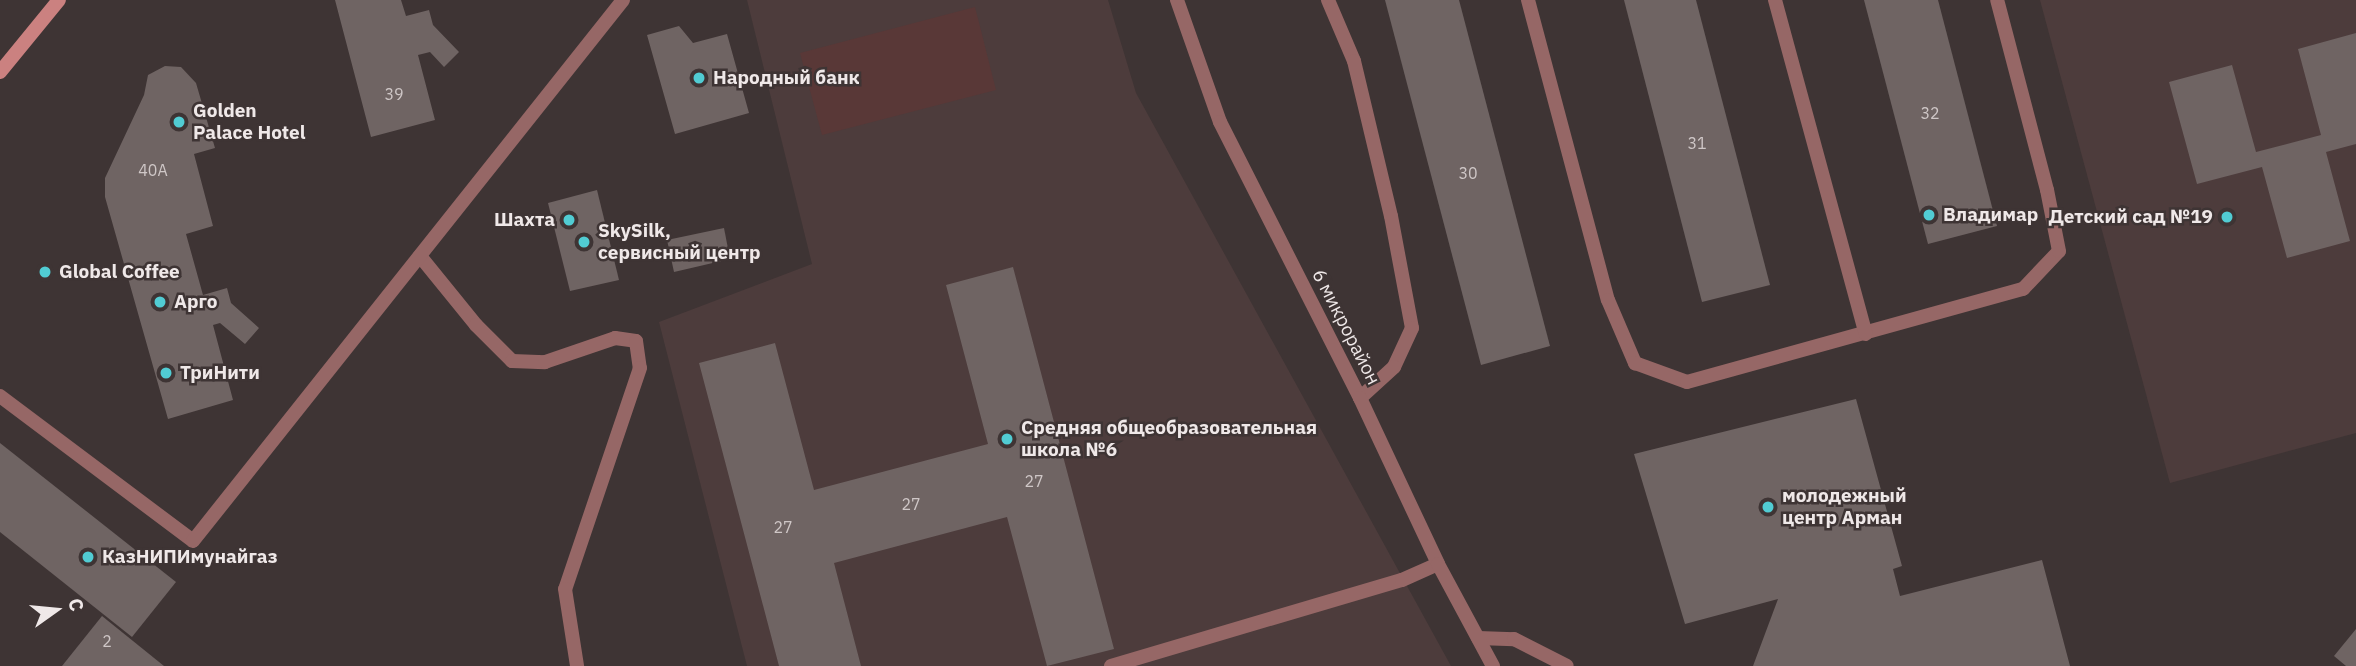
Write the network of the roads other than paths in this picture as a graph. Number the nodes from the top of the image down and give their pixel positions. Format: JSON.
{"nodes":[{"id":1,"x":623,"y":0,"type":"edge"},
{"id":2,"x":1177,"y":0,"type":"edge"},
{"id":3,"x":1328,"y":0,"type":"edge"},
{"id":4,"x":1528,"y":0,"type":"edge"},
{"id":5,"x":1775,"y":0,"type":"edge"},
{"id":6,"x":1997,"y":0,"type":"edge"},
{"id":7,"x":56,"y":1,"type":"edge"},
{"id":8,"x":0,"y":72,"type":"edge"},
{"id":9,"x":420,"y":256,"type":"junction"},
{"id":10,"x":1866,"y":334,"type":"junction"},
{"id":11,"x":0,"y":396,"type":"edge"},
{"id":12,"x":1360,"y":398,"type":"junction"},
{"id":13,"x":1437,"y":564,"type":"junction"},
{"id":14,"x":1478,"y":638,"type":"junction"},
{"id":15,"x":578,"y":666,"type":"edge"},
{"id":16,"x":1111,"y":666,"type":"edge"},
{"id":17,"x":1493,"y":666,"type":"edge"},
{"id":18,"x":1567,"y":666,"type":"edge"}],
"edges":[{"from":1,"to":9,"type":"street"},
{"from":2,"to":12,"type":"street","name":"6 микрорайон"},
{"from":3,"to":12,"type":"street"},
{"from":4,"to":10,"type":"street"},
{"from":5,"to":10,"type":"street"},
{"from":6,"to":10,"type":"street"},
{"from":7,"to":8,"type":"main road"},
{"from":9,"to":11,"type":"street"},
{"from":9,"to":15,"type":"street"},
{"from":12,"to":13,"type":"street","name":"6 микрорайон"},
{"from":13,"to":14,"type":"street","name":"6 микрорайон"},
{"from":13,"to":16,"type":"street"},
{"from":14,"to":17,"type":"street","name":"6 микрорайон"},
{"from":14,"to":18,"type":"street"}]}
